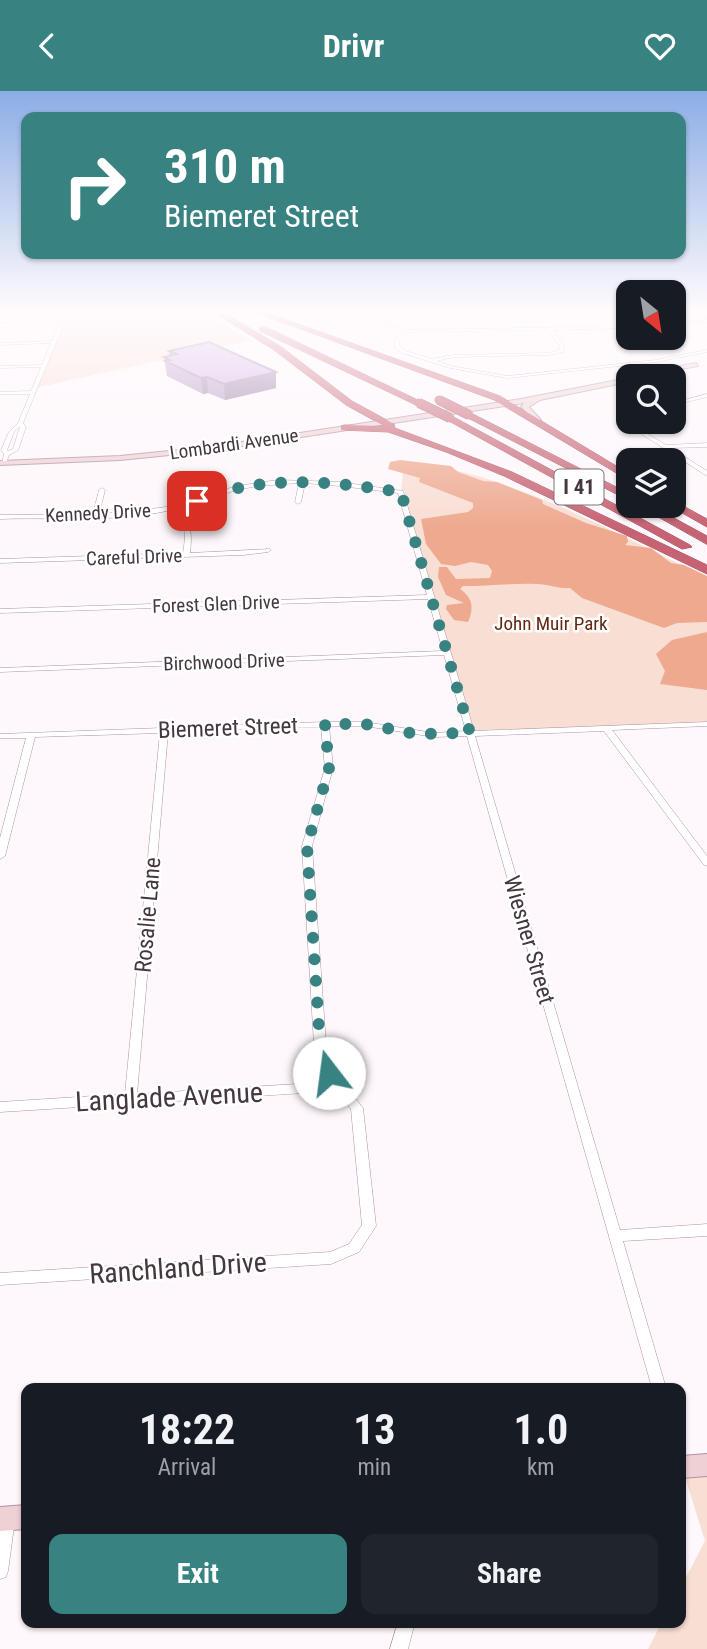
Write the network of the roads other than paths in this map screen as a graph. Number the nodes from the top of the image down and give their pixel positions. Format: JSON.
{"nodes":[{"id":1,"x":37,"y":384,"type":"edge"},
{"id":2,"x":324,"y":384,"type":"edge"},
{"id":3,"x":378,"y":384,"type":"edge"},
{"id":4,"x":457,"y":384,"type":"edge"},
{"id":5,"x":591,"y":384,"type":"edge"},
{"id":6,"x":603,"y":384,"type":"edge"},
{"id":7,"x":33,"y":392,"type":"junction"},
{"id":8,"x":0,"y":393,"type":"edge"},
{"id":9,"x":428,"y":395,"type":"dead end"},
{"id":10,"x":707,"y":395,"type":"edge"},
{"id":11,"x":541,"y":397,"type":"junction"},
{"id":12,"x":497,"y":398,"type":"junction"},
{"id":13,"x":686,"y":401,"type":"edge"},
{"id":14,"x":349,"y":403,"type":"junction"},
{"id":15,"x":508,"y":403,"type":"junction"},
{"id":16,"x":372,"y":417,"type":"junction"},
{"id":17,"x":537,"y":420,"type":"junction"},
{"id":18,"x":383,"y":422,"type":"junction"},
{"id":19,"x":20,"y":423,"type":"junction"},
{"id":20,"x":340,"y":425,"type":"junction"},
{"id":21,"x":648,"y":434,"type":"edge"},
{"id":22,"x":0,"y":438,"type":"edge"},
{"id":23,"x":9,"y":438,"type":"junction"},
{"id":24,"x":422,"y":439,"type":"junction"},
{"id":25,"x":707,"y":445,"type":"edge"},
{"id":26,"x":665,"y":447,"type":"junction"},
{"id":27,"x":3,"y":459,"type":"edge"},
{"id":28,"x":616,"y":469,"type":"edge"},
{"id":29,"x":707,"y":474,"type":"edge"},
{"id":30,"x":302,"y":482,"type":"junction"},
{"id":31,"x":102,"y":490,"type":"dead end"},
{"id":32,"x":401,"y":492,"type":"joint"},
{"id":33,"x":616,"y":492,"type":"edge"},
{"id":34,"x":298,"y":502,"type":"dead end"},
{"id":35,"x":173,"y":508,"type":"junction"},
{"id":36,"x":686,"y":512,"type":"edge"},
{"id":37,"x":96,"y":514,"type":"junction"},
{"id":38,"x":0,"y":517,"type":"edge"},
{"id":39,"x":666,"y":518,"type":"edge"},
{"id":40,"x":707,"y":524,"type":"edge"},
{"id":41,"x":707,"y":541,"type":"edge"},
{"id":42,"x":268,"y":550,"type":"dead end"},
{"id":43,"x":186,"y":555,"type":"junction"},
{"id":44,"x":707,"y":559,"type":"edge"},
{"id":45,"x":0,"y":561,"type":"edge"},
{"id":46,"x":707,"y":570,"type":"edge"},
{"id":47,"x":431,"y":597,"type":"junction"},
{"id":48,"x":0,"y":611,"type":"edge"},
{"id":49,"x":447,"y":653,"type":"junction"},
{"id":50,"x":0,"y":670,"type":"edge"},
{"id":51,"x":325,"y":724,"type":"junction"},
{"id":52,"x":707,"y":724,"type":"edge"},
{"id":53,"x":606,"y":728,"type":"junction"},
{"id":54,"x":164,"y":730,"type":"junction"},
{"id":55,"x":470,"y":733,"type":"junction"},
{"id":56,"x":31,"y":735,"type":"junction"},
{"id":57,"x":0,"y":736,"type":"edge"},
{"id":58,"x":0,"y":856,"type":"edge"},
{"id":59,"x":707,"y":863,"type":"edge"},
{"id":60,"x":338,"y":1087,"type":"junction"},
{"id":61,"x":131,"y":1099,"type":"junction"},
{"id":62,"x":0,"y":1107,"type":"edge"},
{"id":63,"x":707,"y":1230,"type":"edge"},
{"id":64,"x":614,"y":1236,"type":"junction"},
{"id":65,"x":0,"y":1279,"type":"edge"},
{"id":66,"x":658,"y":1383,"type":"edge"},
{"id":67,"x":686,"y":1465,"type":"edge"},
{"id":68,"x":707,"y":1465,"type":"edge"},
{"id":69,"x":11,"y":1518,"type":"edge"},
{"id":70,"x":0,"y":1571,"type":"edge"},
{"id":71,"x":405,"y":1628,"type":"edge"},
{"id":72,"x":399,"y":1649,"type":"edge"}],
"edges":[{"from":1,"to":7,"type":"street"},
{"from":2,"to":14,"type":"highway"},
{"from":3,"to":44,"type":"highway","number":"I 41","bridge":true},
{"from":4,"to":12,"type":"highway"},
{"from":5,"to":12,"type":"main road","name":"Lombardi Avenue"},
{"from":6,"to":11,"type":"main road","name":"Lombardi Avenue"},
{"from":7,"to":8,"type":"street"},
{"from":7,"to":19,"type":"street"},
{"from":9,"to":33,"type":"highway","number":"I 41","bridge":true},
{"from":10,"to":13,"type":"street"},
{"from":11,"to":15,"type":"main road","name":"Lombardi Avenue"},
{"from":11,"to":17,"type":"main road"},
{"from":12,"to":15,"type":"highway"},
{"from":12,"to":16,"type":"main road","name":"Lombardi Avenue"},
{"from":14,"to":16,"type":"highway"},
{"from":14,"to":20,"type":"highway"},
{"from":15,"to":17,"type":"highway"},
{"from":15,"to":18,"type":"main road","name":"Lombardi Avenue"},
{"from":16,"to":18,"type":"highway"},
{"from":16,"to":20,"type":"main road","name":"Lombardi Avenue"},
{"from":17,"to":28,"type":"highway"},
{"from":18,"to":20,"type":"main road","name":"Lombardi Avenue"},
{"from":18,"to":24,"type":"highway"},
{"from":19,"to":23,"type":"street"},
{"from":19,"to":27,"type":"street"},
{"from":20,"to":24,"type":"highway"},
{"from":20,"to":27,"type":"main road","name":"Lombardi Avenue"},
{"from":21,"to":26,"type":"street"},
{"from":22,"to":23,"type":"street"},
{"from":23,"to":27,"type":"street"},
{"from":24,"to":46,"type":"highway"},
{"from":25,"to":26,"type":"street"},
{"from":26,"to":29,"type":"street"},
{"from":30,"to":32,"type":"street","name":"Kennedy Drive"},
{"from":30,"to":34,"type":"street"},
{"from":30,"to":35,"type":"street","name":"Kennedy Drive"},
{"from":31,"to":37,"type":"street"},
{"from":32,"to":47,"type":"street","name":"Wiesner Street"},
{"from":35,"to":37,"type":"street","name":"Kennedy Drive"},
{"from":35,"to":43,"type":"street"},
{"from":36,"to":40,"type":"highway"},
{"from":37,"to":38,"type":"street","name":"Kennedy Drive"},
{"from":39,"to":41,"type":"highway"},
{"from":42,"to":43,"type":"street","name":"Careful Drive"},
{"from":43,"to":45,"type":"street","name":"Careful Drive"},
{"from":47,"to":48,"type":"street","name":"Forest Glen Drive"},
{"from":47,"to":49,"type":"street","name":"Wiesner Street"},
{"from":49,"to":50,"type":"street","name":"Birchwood Drive"},
{"from":49,"to":55,"type":"street","name":"Wiesner Street"},
{"from":51,"to":54,"type":"street","name":"Biemeret Street"},
{"from":51,"to":55,"type":"street","name":"Biemeret Street"},
{"from":51,"to":60,"type":"street"},
{"from":52,"to":53,"type":"street","name":"Biemeret Street"},
{"from":53,"to":55,"type":"street","name":"Biemeret Street"},
{"from":53,"to":59,"type":"street"},
{"from":54,"to":56,"type":"street","name":"Biemeret Street"},
{"from":54,"to":61,"type":"street","name":"Rosalie Lane"},
{"from":55,"to":64,"type":"street","name":"Wiesner Street"},
{"from":56,"to":57,"type":"street","name":"Biemeret Street"},
{"from":56,"to":58,"type":"street"},
{"from":60,"to":61,"type":"street","name":"Langlade Avenue"},
{"from":60,"to":65,"type":"street","name":"Ranchland Drive"},
{"from":61,"to":62,"type":"street","name":"Langlade Avenue"},
{"from":63,"to":64,"type":"street"},
{"from":64,"to":66,"type":"street","name":"Wiesner Street"},
{"from":67,"to":68,"type":"main road"},
{"from":69,"to":70,"type":"street"},
{"from":71,"to":72,"type":"street"}]}
